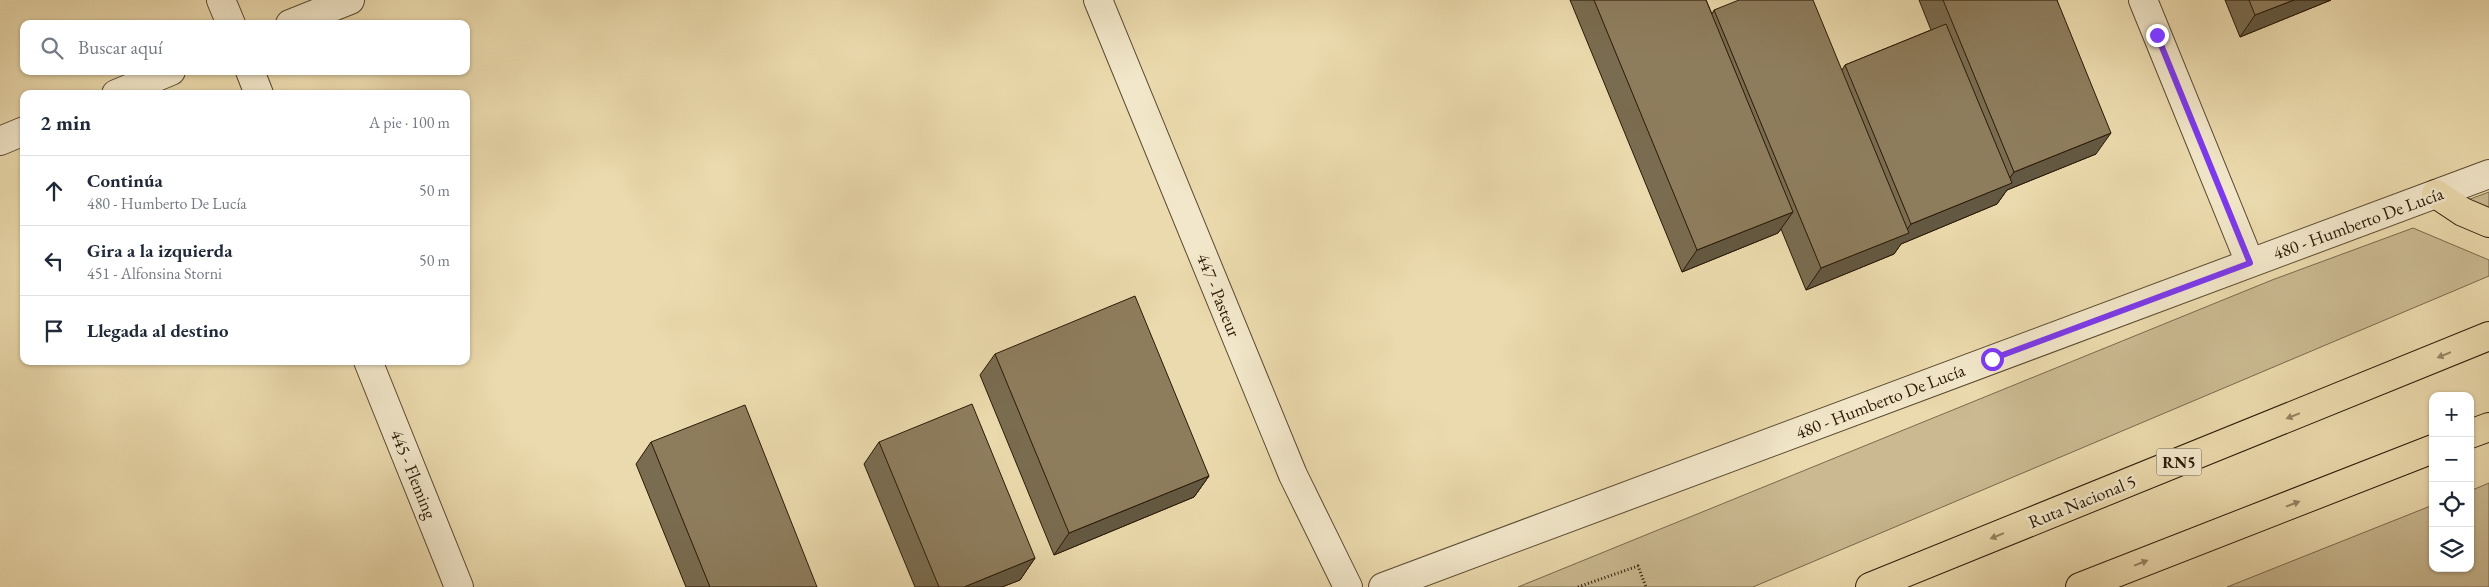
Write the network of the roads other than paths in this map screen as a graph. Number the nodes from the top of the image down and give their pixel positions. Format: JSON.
{"nodes":[{"id":1,"x":221,"y":0,"type":"edge"},
{"id":2,"x":350,"y":0,"type":"edge"},
{"id":3,"x":1098,"y":0,"type":"edge"},
{"id":4,"x":2143,"y":0,"type":"edge"},
{"id":5,"x":229,"y":20,"type":"edge"},
{"id":6,"x":300,"y":20,"type":"edge"},
{"id":7,"x":161,"y":75,"type":"edge"},
{"id":8,"x":252,"y":75,"type":"edge"},
{"id":9,"x":126,"y":90,"type":"edge"},
{"id":10,"x":257,"y":90,"type":"edge"},
{"id":11,"x":20,"y":133,"type":"edge"},
{"id":12,"x":0,"y":141,"type":"edge"},
{"id":13,"x":2489,"y":174,"type":"edge"},
{"id":14,"x":2436,"y":194,"type":"junction"},
{"id":15,"x":2489,"y":223,"type":"edge"},
{"id":16,"x":2250,"y":263,"type":"junction"},
{"id":17,"x":2489,"y":336,"type":"edge"},
{"id":18,"x":370,"y":365,"type":"edge"},
{"id":19,"x":2489,"y":427,"type":"edge"},
{"id":20,"x":2474,"y":433,"type":"edge"},
{"id":21,"x":2429,"y":451,"type":"edge"},
{"id":22,"x":459,"y":587,"type":"edge"},
{"id":23,"x":1348,"y":587,"type":"edge"},
{"id":24,"x":1383,"y":587,"type":"edge"},
{"id":25,"x":1870,"y":587,"type":"edge"},
{"id":26,"x":2080,"y":587,"type":"edge"}],
"edges":[{"from":1,"to":5,"type":"street"},
{"from":2,"to":6,"type":"street"},
{"from":3,"to":23,"type":"street","name":"447 - Pasteur"},
{"from":4,"to":16,"type":"street"},
{"from":7,"to":9,"type":"street"},
{"from":8,"to":10,"type":"street"},
{"from":11,"to":12,"type":"street"},
{"from":13,"to":14,"type":"street","name":"480 - Humberto De Lucía"},
{"from":14,"to":15,"type":"highway"},
{"from":14,"to":16,"type":"street","name":"480 - Humberto De Lucía"},
{"from":16,"to":24,"type":"street","name":"480 - Humberto De Lucía"},
{"from":17,"to":25,"type":"highway","name":"Ruta Nacional 5","number":"RN5","one_way":true},
{"from":18,"to":22,"type":"street","name":"445 - Fleming"},
{"from":19,"to":20,"type":"highway"},
{"from":26,"to":21,"type":"highway","one_way":true}]}
